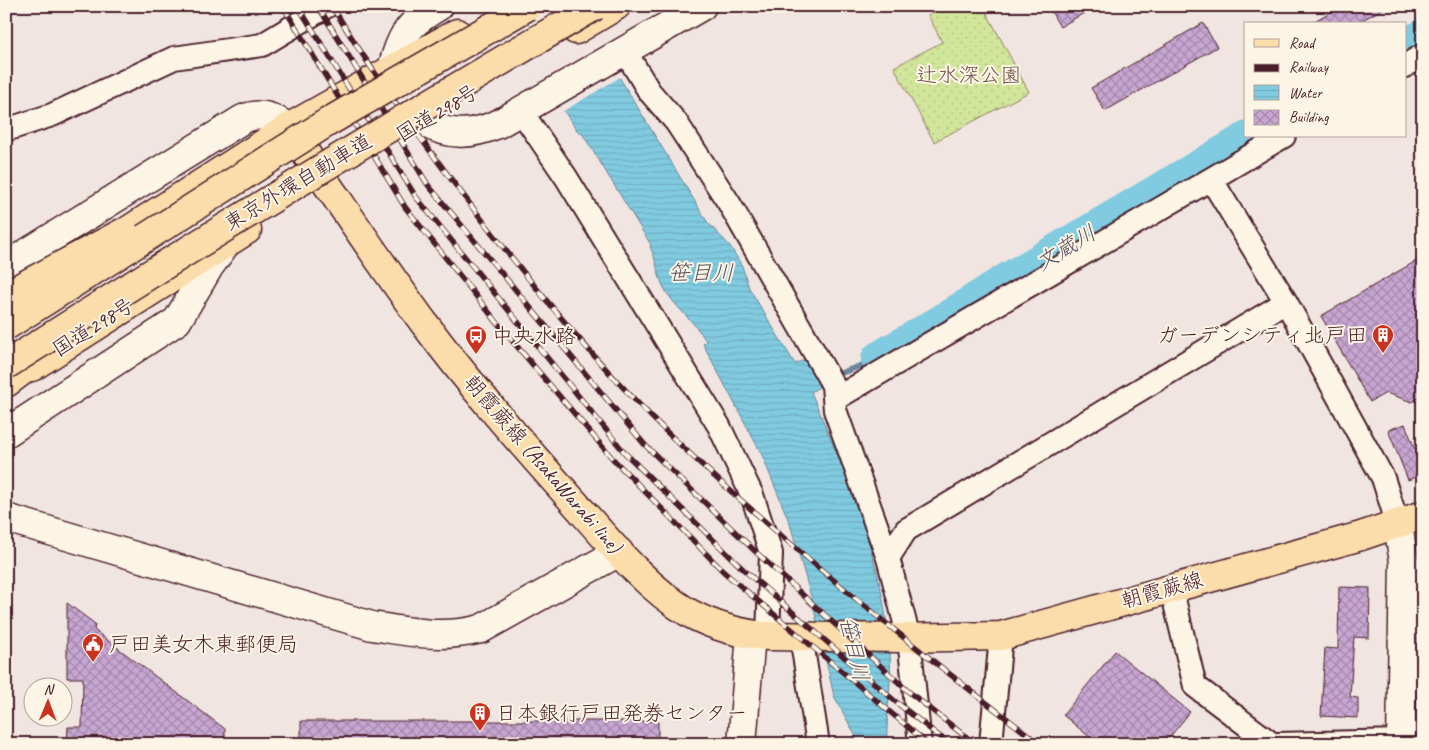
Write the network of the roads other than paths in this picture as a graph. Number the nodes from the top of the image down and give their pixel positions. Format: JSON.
{"nodes":[{"id":1,"x":327,"y":6,"type":"edge"},
{"id":2,"x":439,"y":6,"type":"edge"},
{"id":3,"x":528,"y":6,"type":"edge"},
{"id":4,"x":702,"y":6,"type":"edge"},
{"id":5,"x":601,"y":11,"type":"edge"},
{"id":6,"x":494,"y":12,"type":"edge"},
{"id":7,"x":621,"y":53,"type":"junction"},
{"id":8,"x":1423,"y":55,"type":"edge"},
{"id":9,"x":1406,"y":65,"type":"edge"},
{"id":10,"x":392,"y":68,"type":"junction"},
{"id":11,"x":528,"y":107,"type":"junction"},
{"id":12,"x":328,"y":122,"type":"junction"},
{"id":13,"x":422,"y":122,"type":"junction"},
{"id":14,"x":288,"y":128,"type":"junction"},
{"id":15,"x":6,"y":130,"type":"edge"},
{"id":16,"x":1281,"y":138,"type":"edge"},
{"id":17,"x":1211,"y":179,"type":"junction"},
{"id":18,"x":325,"y":180,"type":"junction"},
{"id":19,"x":227,"y":242,"type":"junction"},
{"id":20,"x":175,"y":257,"type":"junction"},
{"id":21,"x":6,"y":266,"type":"edge"},
{"id":22,"x":6,"y":295,"type":"edge"},
{"id":23,"x":1286,"y":302,"type":"junction"},
{"id":24,"x":6,"y":309,"type":"edge"},
{"id":25,"x":6,"y":326,"type":"edge"},
{"id":26,"x":6,"y":365,"type":"edge"},
{"id":27,"x":6,"y":383,"type":"edge"},
{"id":28,"x":834,"y":399,"type":"junction"},
{"id":29,"x":6,"y":433,"type":"edge"},
{"id":30,"x":1423,"y":514,"type":"edge"},
{"id":31,"x":6,"y":518,"type":"edge"},
{"id":32,"x":1398,"y":525,"type":"junction"},
{"id":33,"x":619,"y":552,"type":"junction"},
{"id":34,"x":888,"y":558,"type":"junction"},
{"id":35,"x":1171,"y":587,"type":"junction"},
{"id":36,"x":759,"y":636,"type":"junction"},
{"id":37,"x":809,"y":636,"type":"junction"},
{"id":38,"x":1000,"y":636,"type":"junction"},
{"id":39,"x":903,"y":638,"type":"junction"},
{"id":40,"x":1413,"y":661,"type":"edge"},
{"id":41,"x":1401,"y":742,"type":"edge"},
{"id":42,"x":742,"y":744,"type":"edge"},
{"id":43,"x":818,"y":744,"type":"edge"},
{"id":44,"x":920,"y":744,"type":"edge"},
{"id":45,"x":992,"y":744,"type":"edge"},
{"id":46,"x":1272,"y":744,"type":"edge"},
{"id":47,"x":1278,"y":744,"type":"edge"}],
"edges":[{"from":1,"to":15,"type":"street"},
{"from":2,"to":10,"type":"street"},
{"from":3,"to":12,"type":"main road","name":"東京外環自動車道","bridge":true},
{"from":4,"to":7,"type":"street"},
{"from":5,"to":13,"type":"main road","name":"国道298号"},
{"from":5,"to":20,"type":"main road","name":"東京外環自動車道","bridge":true},
{"from":6,"to":10,"type":"main road"},
{"from":7,"to":11,"type":"street"},
{"from":7,"to":28,"type":"street"},
{"from":8,"to":9,"type":"street"},
{"from":10,"to":14,"type":"main road"},
{"from":11,"to":13,"type":"street"},
{"from":11,"to":36,"type":"street"},
{"from":12,"to":22,"type":"main road","bridge":true},
{"from":12,"to":25,"type":"main road","name":"東京外環自動車道","bridge":true},
{"from":13,"to":18,"type":"main road","name":"国道298号"},
{"from":14,"to":18,"type":"main road","name":"朝霞蕨線 (AsakaWarabi line)"},
{"from":14,"to":21,"type":"street"},
{"from":14,"to":24,"type":"main road"},
{"from":16,"to":17,"type":"street"},
{"from":17,"to":23,"type":"street"},
{"from":17,"to":28,"type":"street"},
{"from":18,"to":19,"type":"main road","name":"国道298号"},
{"from":18,"to":33,"type":"main road","name":"朝霞蕨線 (AsakaWarabi line)"},
{"from":19,"to":27,"type":"main road","name":"国道298号"},
{"from":19,"to":29,"type":"street"},
{"from":20,"to":26,"type":"main road","name":"東京外環自動車道","bridge":true},
{"from":20,"to":27,"type":"main road","bridge":true},
{"from":23,"to":32,"type":"street"},
{"from":23,"to":34,"type":"street"},
{"from":28,"to":34,"type":"street"},
{"from":30,"to":32,"type":"main road","name":"朝霞蕨線"},
{"from":31,"to":33,"type":"street"},
{"from":32,"to":35,"type":"main road","name":"朝霞蕨線"},
{"from":32,"to":40,"type":"street"},
{"from":33,"to":36,"type":"main road","name":"朝霞蕨線 (AsakaWarabi line)"},
{"from":34,"to":39,"type":"street"},
{"from":35,"to":38,"type":"main road","name":"朝霞蕨線"},
{"from":35,"to":46,"type":"street"},
{"from":36,"to":37,"type":"main road","name":"朝霞蕨線 (AsakaWarabi line)"},
{"from":36,"to":42,"type":"street"},
{"from":37,"to":39,"type":"main road","name":"朝霞蕨線 (AsakaWarabi line)"},
{"from":37,"to":43,"type":"street"},
{"from":38,"to":39,"type":"main road","name":"朝霞蕨線"},
{"from":38,"to":45,"type":"street"},
{"from":39,"to":44,"type":"street"},
{"from":40,"to":41,"type":"street"},
{"from":41,"to":47,"type":"street"}]}
